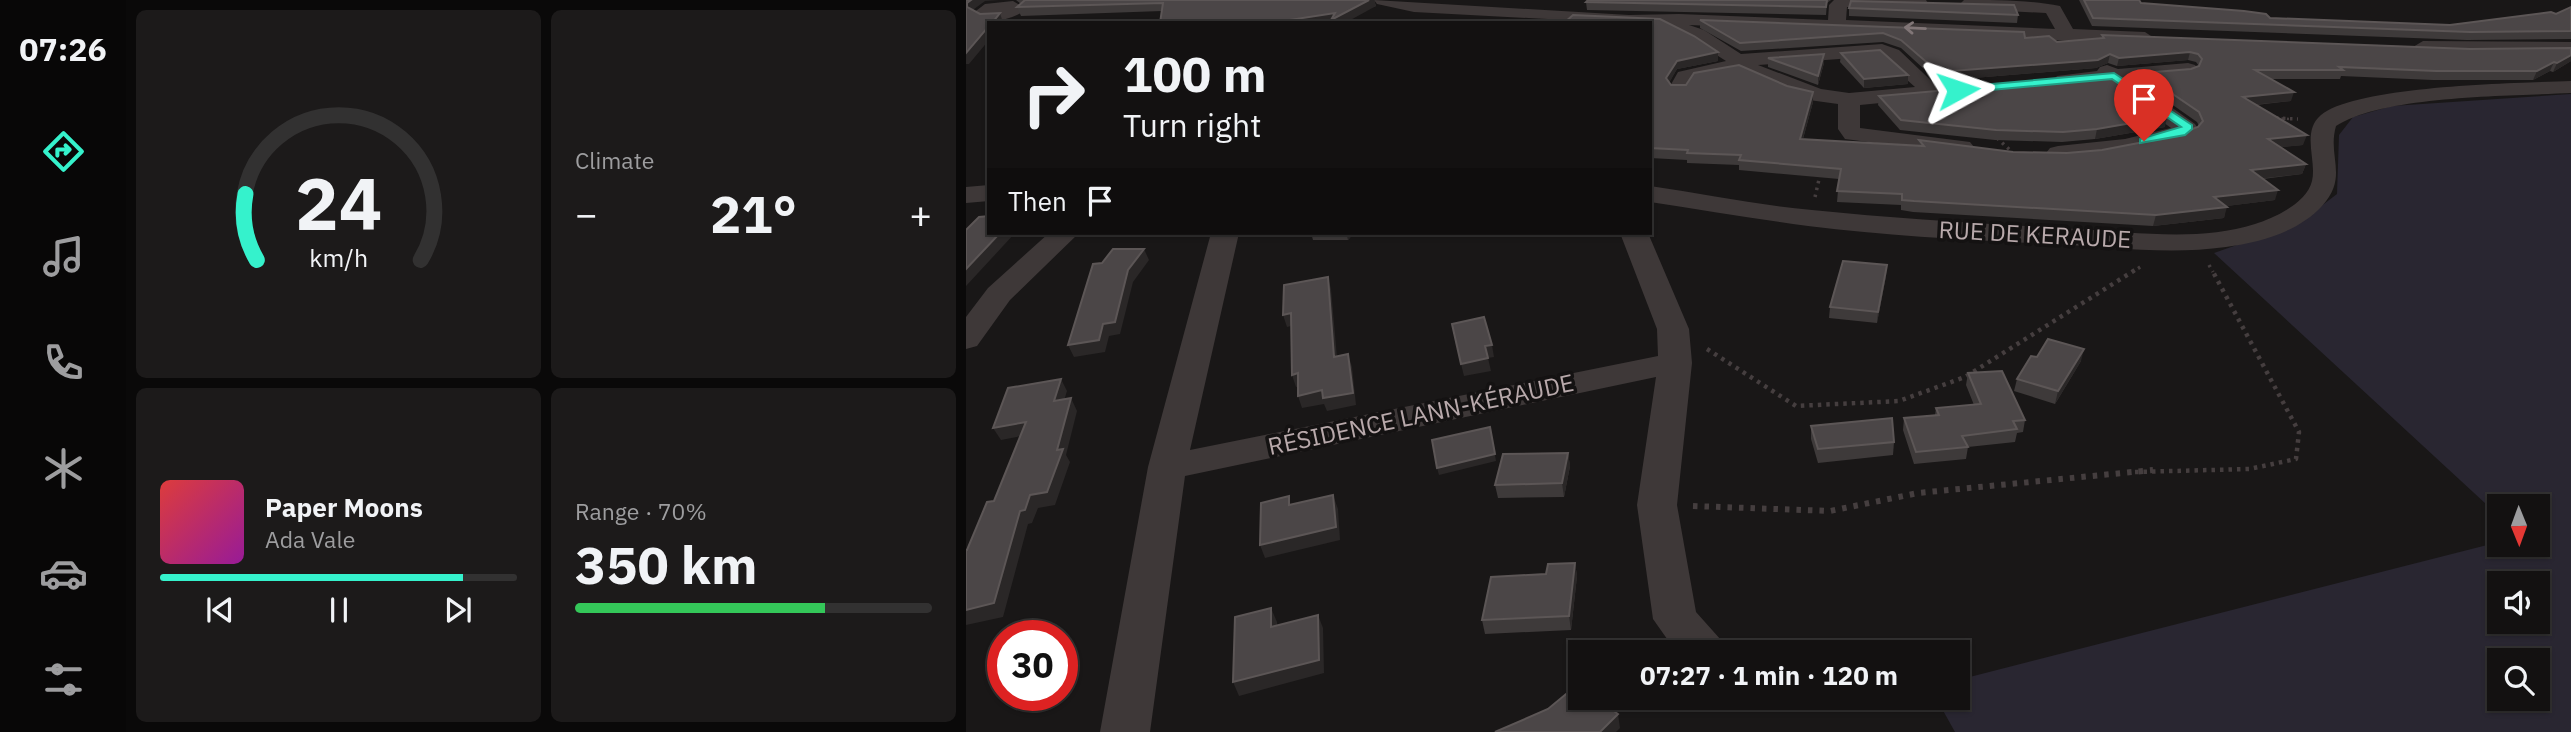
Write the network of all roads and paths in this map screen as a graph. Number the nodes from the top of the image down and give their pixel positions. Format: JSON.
{"nodes":[{"id":1,"x":1384,"y":0,"type":"edge"},
{"id":2,"x":1420,"y":3,"type":"edge"},
{"id":3,"x":1390,"y":20,"type":"dead end"},
{"id":4,"x":1629,"y":20,"type":"junction"},
{"id":5,"x":1644,"y":21,"type":"edge"},
{"id":6,"x":1652,"y":22,"type":"edge"},
{"id":7,"x":1837,"y":24,"type":"junction"},
{"id":8,"x":2060,"y":34,"type":"junction"},
{"id":9,"x":2161,"y":38,"type":"edge"},
{"id":10,"x":2401,"y":47,"type":"edge"},
{"id":11,"x":2571,"y":48,"type":"edge"},
{"id":12,"x":1739,"y":62,"type":"junction"},
{"id":13,"x":2188,"y":69,"type":"edge"},
{"id":14,"x":2114,"y":76,"type":"junction"},
{"id":15,"x":2049,"y":82,"type":"edge"},
{"id":16,"x":2571,"y":87,"type":"edge"},
{"id":17,"x":1679,"y":88,"type":"edge"},
{"id":18,"x":1958,"y":90,"type":"edge"},
{"id":19,"x":1932,"y":92,"type":"junction"},
{"id":20,"x":1849,"y":99,"type":"junction"},
{"id":21,"x":2333,"y":117,"type":"junction"},
{"id":22,"x":2275,"y":118,"type":"edge"},
{"id":23,"x":1993,"y":133,"type":"edge"},
{"id":24,"x":2012,"y":152,"type":"joint"},
{"id":25,"x":2039,"y":152,"type":"edge"},
{"id":26,"x":1822,"y":167,"type":"edge"},
{"id":27,"x":987,"y":193,"type":"edge"},
{"id":28,"x":1652,"y":194,"type":"edge"},
{"id":29,"x":966,"y":195,"type":"edge"},
{"id":30,"x":1810,"y":218,"type":"junction"},
{"id":31,"x":1063,"y":235,"type":"edge"},
{"id":32,"x":1225,"y":235,"type":"edge"},
{"id":33,"x":1635,"y":235,"type":"edge"},
{"id":34,"x":2201,"y":241,"type":"junction"},
{"id":35,"x":2168,"y":242,"type":"junction"},
{"id":36,"x":966,"y":339,"type":"edge"},
{"id":37,"x":1674,"y":346,"type":"junction"},
{"id":38,"x":1167,"y":467,"type":"junction"},
{"id":39,"x":1657,"y":505,"type":"junction"},
{"id":40,"x":1694,"y":640,"type":"edge"},
{"id":41,"x":1125,"y":732,"type":"edge"}],
"edges":[{"from":1,"to":2,"type":"street"},
{"from":2,"to":3,"type":"street"},
{"from":2,"to":4,"type":"street"},
{"from":4,"to":5,"type":"street"},
{"from":4,"to":7,"type":"street"},
{"from":6,"to":12,"type":"street"},
{"from":8,"to":7,"type":"street","one_way":true},
{"from":7,"to":8,"type":"street"},
{"from":8,"to":9,"type":"street"},
{"from":8,"to":14,"type":"street"},
{"from":10,"to":11,"type":"street"},
{"from":12,"to":17,"type":"street"},
{"from":12,"to":19,"type":"street"},
{"from":12,"to":20,"type":"street"},
{"from":13,"to":14,"type":"street"},
{"from":14,"to":15,"type":"street"},
{"from":14,"to":25,"type":"street"},
{"from":16,"to":21,"type":"street"},
{"from":18,"to":19,"type":"street"},
{"from":19,"to":20,"type":"street"},
{"from":20,"to":24,"type":"street"},
{"from":21,"to":22,"type":"path"},
{"from":21,"to":34,"type":"street","name":"RUE DE KERAUDE"},
{"from":23,"to":24,"type":"path"},
{"from":26,"to":30,"type":"path"},
{"from":27,"to":29,"type":"street"},
{"from":28,"to":30,"type":"street","name":"RUE DE KERAUDE"},
{"from":30,"to":35,"type":"street","name":"RUE DE KERAUDE"},
{"from":31,"to":36,"type":"street"},
{"from":32,"to":38,"type":"street"},
{"from":33,"to":37,"type":"street"},
{"from":34,"to":35,"type":"street","name":"RUE DE KERAUDE"},
{"from":34,"to":39,"type":"path"},
{"from":35,"to":37,"type":"path"},
{"from":37,"to":38,"type":"street","name":"RÉSIDENCE LANN-KÉRAUDE"},
{"from":37,"to":39,"type":"street"},
{"from":38,"to":41,"type":"street"},
{"from":39,"to":40,"type":"street"}]}
